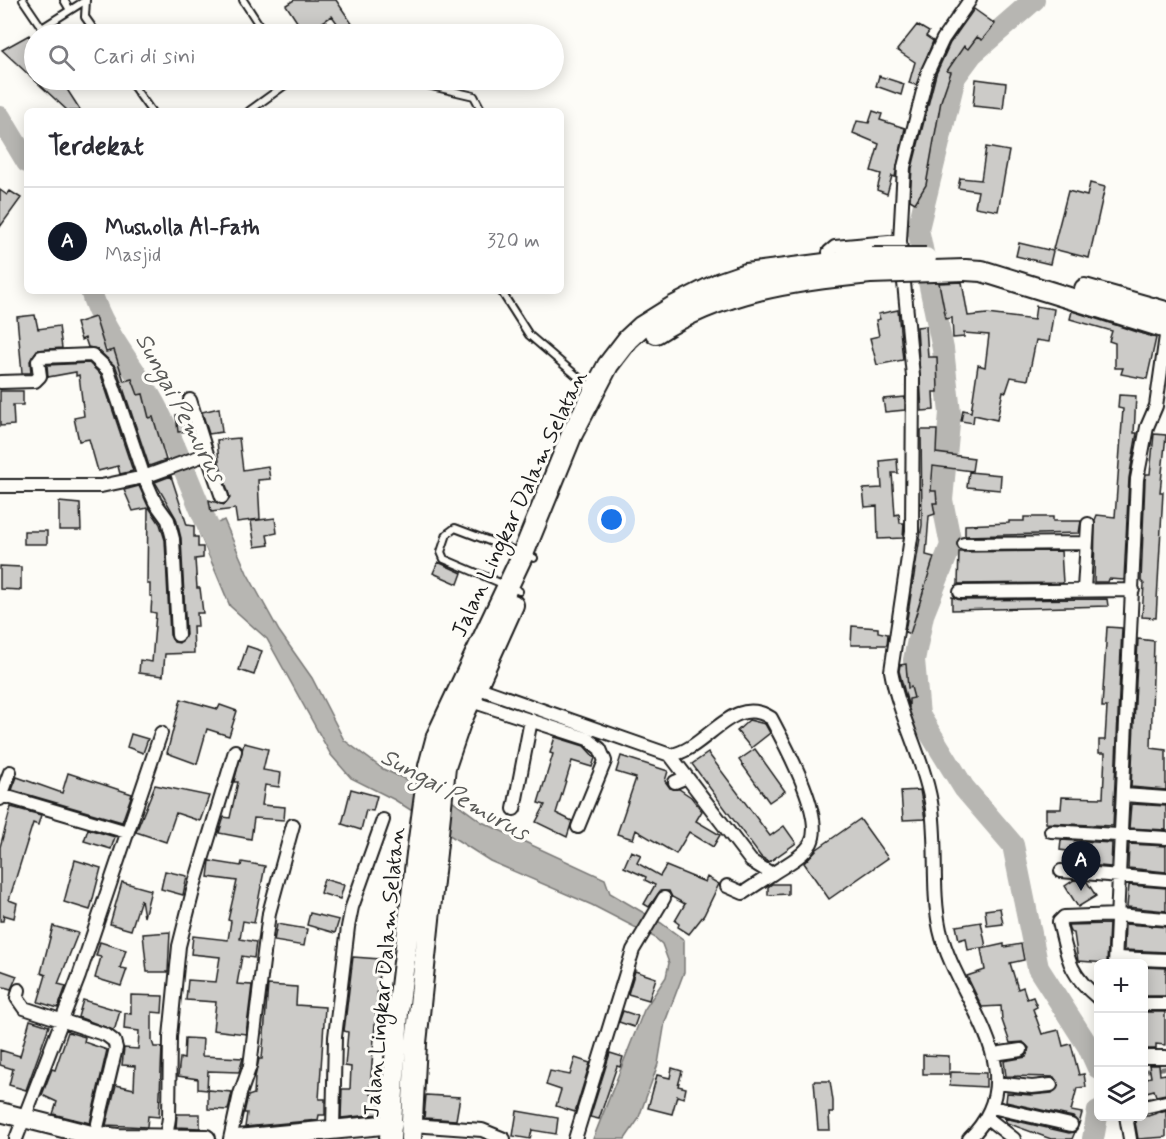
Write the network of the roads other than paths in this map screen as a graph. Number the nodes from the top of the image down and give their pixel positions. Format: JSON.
{"nodes":[{"id":1,"x":23,"y":0,"type":"edge"},
{"id":2,"x":64,"y":0,"type":"edge"},
{"id":3,"x":243,"y":0,"type":"edge"},
{"id":4,"x":970,"y":0,"type":"edge"},
{"id":5,"x":70,"y":10,"type":"junction"},
{"id":6,"x":39,"y":24,"type":"edge"},
{"id":7,"x":48,"y":24,"type":"edge"},
{"id":8,"x":90,"y":24,"type":"edge"},
{"id":9,"x":259,"y":24,"type":"edge"},
{"id":10,"x":135,"y":90,"type":"edge"},
{"id":11,"x":278,"y":90,"type":"edge"},
{"id":12,"x":448,"y":90,"type":"edge"},
{"id":13,"x":147,"y":108,"type":"edge"},
{"id":14,"x":253,"y":108,"type":"edge"},
{"id":15,"x":480,"y":108,"type":"edge"},
{"id":16,"x":900,"y":241,"type":"junction"},
{"id":17,"x":965,"y":264,"type":"junction"},
{"id":18,"x":831,"y":270,"type":"junction"},
{"id":19,"x":729,"y":289,"type":"junction"},
{"id":20,"x":503,"y":294,"type":"edge"},
{"id":21,"x":1166,"y":312,"type":"edge"},
{"id":22,"x":1166,"y":328,"type":"edge"},
{"id":23,"x":1166,"y":336,"type":"edge"},
{"id":24,"x":0,"y":382,"type":"edge"},
{"id":25,"x":594,"y":390,"type":"junction"},
{"id":26,"x":190,"y":400,"type":"dead end"},
{"id":27,"x":201,"y":456,"type":"junction"},
{"id":28,"x":144,"y":477,"type":"junction"},
{"id":29,"x":0,"y":486,"type":"edge"},
{"id":30,"x":222,"y":497,"type":"dead end"},
{"id":31,"x":1088,"y":524,"type":"dead end"},
{"id":32,"x":1086,"y":543,"type":"junction"},
{"id":33,"x":964,"y":544,"type":"dead end"},
{"id":34,"x":529,"y":556,"type":"junction"},
{"id":35,"x":513,"y":589,"type":"junction"},
{"id":36,"x":1084,"y":589,"type":"junction"},
{"id":37,"x":1132,"y":590,"type":"junction"},
{"id":38,"x":960,"y":592,"type":"dead end"},
{"id":39,"x":178,"y":635,"type":"dead end"},
{"id":40,"x":467,"y":695,"type":"junction"},
{"id":41,"x":531,"y":720,"type":"junction"},
{"id":42,"x":161,"y":733,"type":"dead end"},
{"id":43,"x":235,"y":751,"type":"dead end"},
{"id":44,"x":670,"y":755,"type":"junction"},
{"id":45,"x":10,"y":772,"type":"dead end"},
{"id":46,"x":1124,"y":795,"type":"junction"},
{"id":47,"x":1,"y":797,"type":"edge"},
{"id":48,"x":1166,"y":798,"type":"edge"},
{"id":49,"x":514,"y":809,"type":"dead end"},
{"id":50,"x":383,"y":820,"type":"dead end"},
{"id":51,"x":293,"y":825,"type":"dead end"},
{"id":52,"x":578,"y":827,"type":"dead end"},
{"id":53,"x":1051,"y":831,"type":"dead end"},
{"id":54,"x":127,"y":832,"type":"junction"},
{"id":55,"x":1122,"y":836,"type":"junction"},
{"id":56,"x":1166,"y":838,"type":"edge"},
{"id":57,"x":426,"y":856,"type":"junction"},
{"id":58,"x":1060,"y":872,"type":"dead end"},
{"id":59,"x":772,"y":874,"type":"junction"},
{"id":60,"x":1120,"y":877,"type":"junction"},
{"id":61,"x":1166,"y":880,"type":"edge"},
{"id":62,"x":727,"y":886,"type":"dead end"},
{"id":63,"x":664,"y":898,"type":"dead end"},
{"id":64,"x":1118,"y":915,"type":"junction"},
{"id":65,"x":1166,"y":919,"type":"edge"},
{"id":66,"x":1116,"y":959,"type":"edge"},
{"id":67,"x":1148,"y":960,"type":"edge"},
{"id":68,"x":1166,"y":960,"type":"edge"},
{"id":69,"x":19,"y":990,"type":"dead end"},
{"id":70,"x":1094,"y":995,"type":"edge"},
{"id":71,"x":1148,"y":1004,"type":"edge"},
{"id":72,"x":1166,"y":1004,"type":"edge"},
{"id":73,"x":398,"y":1012,"type":"junction"},
{"id":74,"x":419,"y":1013,"type":"junction"},
{"id":75,"x":61,"y":1022,"type":"junction"},
{"id":76,"x":1021,"y":1050,"type":"dead end"},
{"id":77,"x":994,"y":1054,"type":"junction"},
{"id":78,"x":1148,"y":1057,"type":"edge"},
{"id":79,"x":1166,"y":1057,"type":"edge"},
{"id":80,"x":996,"y":1083,"type":"junction"},
{"id":81,"x":1051,"y":1084,"type":"dead end"},
{"id":82,"x":1166,"y":1102,"type":"edge"},
{"id":83,"x":1148,"y":1106,"type":"edge"},
{"id":84,"x":0,"y":1112,"type":"edge"},
{"id":85,"x":989,"y":1112,"type":"junction"},
{"id":86,"x":22,"y":1118,"type":"junction"},
{"id":87,"x":1127,"y":1121,"type":"edge"},
{"id":88,"x":1071,"y":1125,"type":"dead end"},
{"id":89,"x":333,"y":1128,"type":"junction"},
{"id":90,"x":401,"y":1132,"type":"edge"},
{"id":91,"x":76,"y":1136,"type":"edge"},
{"id":92,"x":95,"y":1136,"type":"junction"},
{"id":93,"x":159,"y":1138,"type":"edge"},
{"id":94,"x":15,"y":1139,"type":"edge"},
{"id":95,"x":206,"y":1139,"type":"edge"},
{"id":96,"x":230,"y":1139,"type":"edge"},
{"id":97,"x":237,"y":1139,"type":"edge"},
{"id":98,"x":504,"y":1139,"type":"edge"},
{"id":99,"x":575,"y":1139,"type":"edge"},
{"id":100,"x":969,"y":1139,"type":"edge"},
{"id":101,"x":1014,"y":1139,"type":"edge"},
{"id":102,"x":1130,"y":1139,"type":"edge"}],
"edges":[{"from":1,"to":6,"type":"lane"},
{"from":2,"to":5,"type":"lane"},
{"from":3,"to":9,"type":"lane"},
{"from":4,"to":16,"type":"street"},
{"from":5,"to":7,"type":"lane"},
{"from":5,"to":8,"type":"lane"},
{"from":10,"to":13,"type":"lane"},
{"from":11,"to":14,"type":"lane"},
{"from":12,"to":15,"type":"lane"},
{"from":16,"to":18,"type":"street"},
{"from":16,"to":77,"type":"street"},
{"from":17,"to":18,"type":"main road","name":"Jalan Lingkar Dalam Selatan","bridge":true},
{"from":17,"to":21,"type":"main road","name":"Jalan Lingkar Dalam Selatan"},
{"from":17,"to":22,"type":"main road","name":"Jalan Lingkar Dalam Selatan"},
{"from":18,"to":19,"type":"main road","name":"Jalan Lingkar Dalam Selatan"},
{"from":19,"to":25,"type":"main road","name":"Jalan Lingkar Dalam Selatan"},
{"from":19,"to":34,"type":"main road","name":"Jalan Lingkar Dalam Selatan"},
{"from":20,"to":25,"type":"lane"},
{"from":23,"to":37,"type":"street"},
{"from":24,"to":28,"type":"street"},
{"from":25,"to":34,"type":"main road","name":"Jalan Lingkar Dalam Selatan"},
{"from":26,"to":27,"type":"street"},
{"from":27,"to":28,"type":"street"},
{"from":27,"to":30,"type":"street"},
{"from":28,"to":29,"type":"street"},
{"from":28,"to":39,"type":"street"},
{"from":31,"to":32,"type":"street"},
{"from":32,"to":33,"type":"street"},
{"from":32,"to":36,"type":"street"},
{"from":34,"to":35,"type":"main road","name":"Jalan Lingkar Dalam Selatan"},
{"from":34,"to":35,"type":"lane"},
{"from":35,"to":40,"type":"main road","name":"Jalan Lingkar Dalam Selatan"},
{"from":36,"to":37,"type":"street"},
{"from":36,"to":38,"type":"street"},
{"from":37,"to":46,"type":"street"},
{"from":40,"to":41,"type":"street"},
{"from":40,"to":44,"type":"street"},
{"from":40,"to":57,"type":"main road","name":"Jalan Lingkar Dalam Selatan"},
{"from":41,"to":49,"type":"street"},
{"from":41,"to":52,"type":"street"},
{"from":42,"to":54,"type":"street"},
{"from":43,"to":93,"type":"street"},
{"from":44,"to":59,"type":"street"},
{"from":44,"to":59,"type":"street"},
{"from":45,"to":47,"type":"street"},
{"from":46,"to":48,"type":"street"},
{"from":46,"to":55,"type":"street"},
{"from":47,"to":54,"type":"street"},
{"from":50,"to":89,"type":"street"},
{"from":51,"to":96,"type":"street"},
{"from":53,"to":55,"type":"street"},
{"from":54,"to":75,"type":"street"},
{"from":55,"to":56,"type":"street"},
{"from":55,"to":60,"type":"street"},
{"from":57,"to":73,"type":"main road","name":"Jalan Lingkar Dalam Selatan"},
{"from":57,"to":74,"type":"main road","name":"Jalan Lingkar Dalam Selatan"},
{"from":58,"to":60,"type":"street"},
{"from":59,"to":62,"type":"street"},
{"from":60,"to":61,"type":"street"},
{"from":60,"to":64,"type":"street"},
{"from":63,"to":99,"type":"street"},
{"from":64,"to":65,"type":"street"},
{"from":64,"to":66,"type":"street"},
{"from":64,"to":70,"type":"street"},
{"from":67,"to":68,"type":"street"},
{"from":69,"to":75,"type":"street"},
{"from":71,"to":72,"type":"street"},
{"from":73,"to":74,"type":"main road"},
{"from":73,"to":90,"type":"main road","name":"Jalan Lingkar Dalam Selatan"},
{"from":74,"to":90,"type":"main road","name":"Jalan Lingkar Dalam Selatan"},
{"from":75,"to":86,"type":"street"},
{"from":75,"to":92,"type":"street"},
{"from":76,"to":77,"type":"street"},
{"from":77,"to":80,"type":"street"},
{"from":78,"to":79,"type":"street"},
{"from":80,"to":81,"type":"street"},
{"from":80,"to":85,"type":"street"},
{"from":82,"to":83,"type":"street"},
{"from":84,"to":86,"type":"street"},
{"from":85,"to":88,"type":"street"},
{"from":85,"to":100,"type":"street"},
{"from":85,"to":101,"type":"street"},
{"from":86,"to":91,"type":"street"},
{"from":86,"to":94,"type":"street"},
{"from":87,"to":102,"type":"street"},
{"from":89,"to":90,"type":"street"},
{"from":89,"to":97,"type":"street"},
{"from":90,"to":98,"type":"street"},
{"from":91,"to":92,"type":"street"},
{"from":92,"to":93,"type":"street"},
{"from":93,"to":95,"type":"street"}]}
